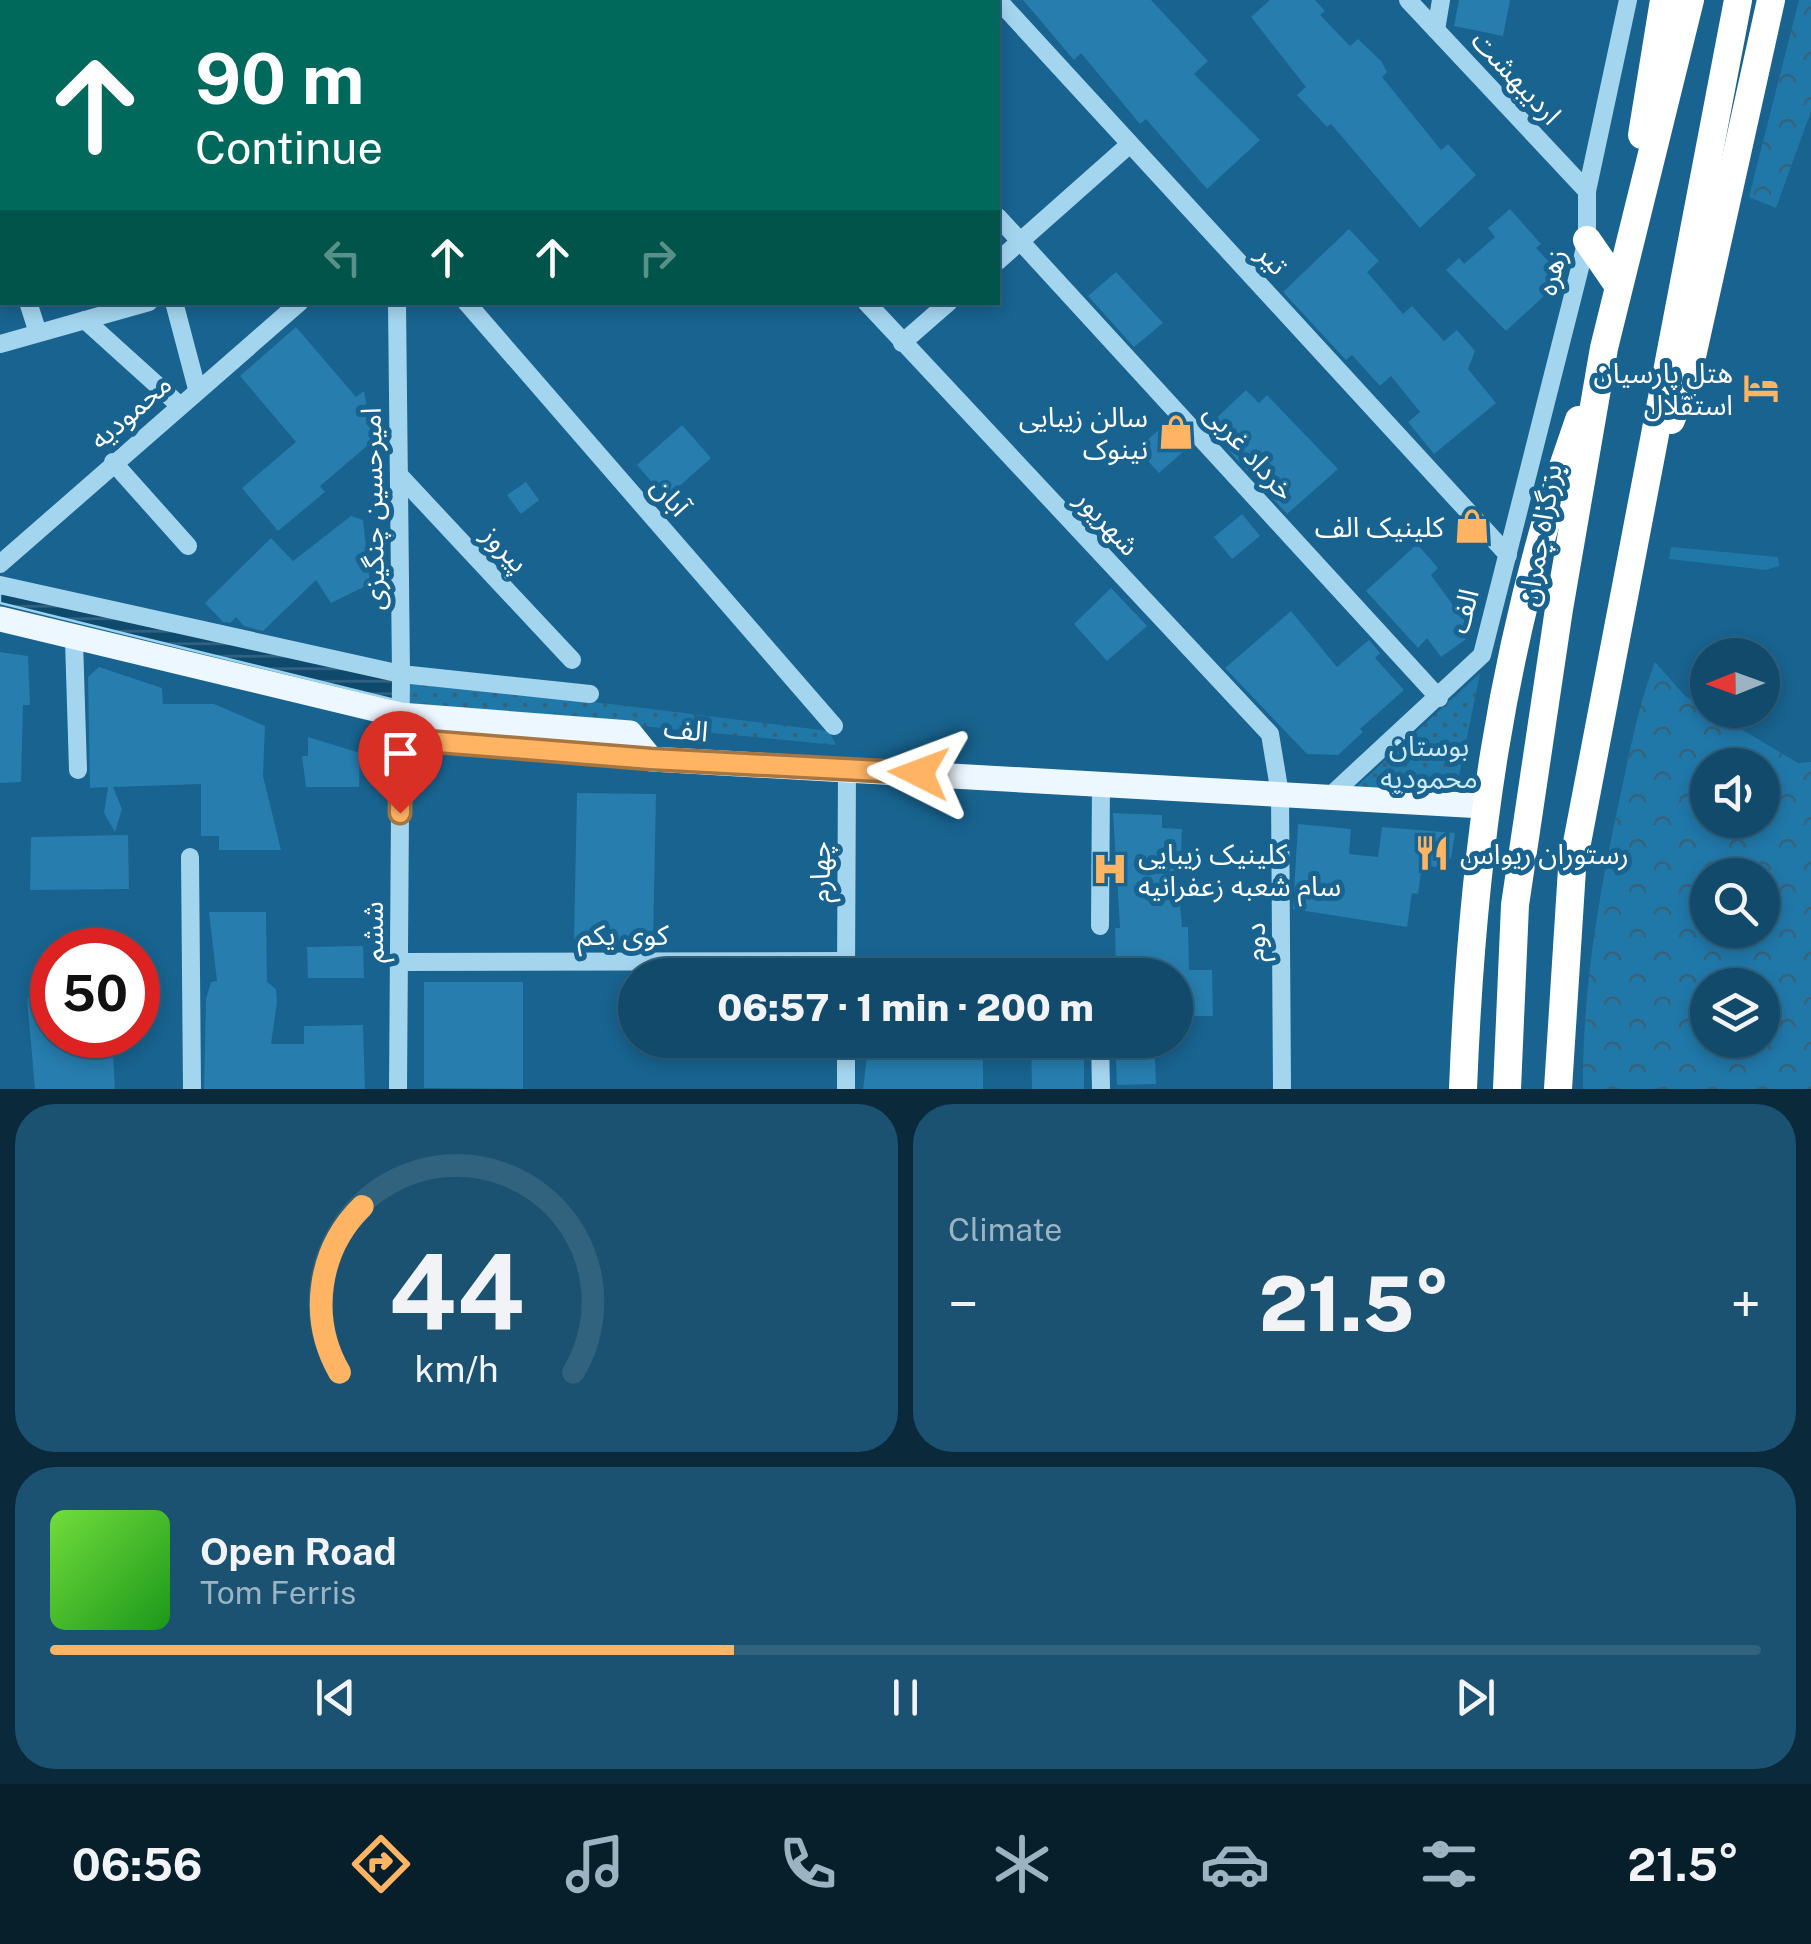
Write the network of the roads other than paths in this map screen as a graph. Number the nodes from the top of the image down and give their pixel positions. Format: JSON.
{"nodes":[{"id":1,"x":1408,"y":0,"type":"edge"},
{"id":2,"x":1442,"y":0,"type":"edge"},
{"id":3,"x":1628,"y":0,"type":"edge"},
{"id":4,"x":1664,"y":0,"type":"edge"},
{"id":5,"x":1690,"y":0,"type":"edge"},
{"id":6,"x":1738,"y":0,"type":"edge"},
{"id":7,"x":1772,"y":0,"type":"edge"},
{"id":8,"x":1000,"y":2,"type":"edge"},
{"id":9,"x":1436,"y":30,"type":"junction"},
{"id":10,"x":1130,"y":144,"type":"junction"},
{"id":11,"x":1587,"y":191,"type":"junction"},
{"id":12,"x":1000,"y":218,"type":"edge"},
{"id":13,"x":1021,"y":240,"type":"junction"},
{"id":14,"x":1587,"y":240,"type":"junction"},
{"id":15,"x":1624,"y":255,"type":"junction"},
{"id":16,"x":1000,"y":258,"type":"edge"},
{"id":17,"x":1618,"y":285,"type":"junction"},
{"id":18,"x":29,"y":305,"type":"edge"},
{"id":19,"x":139,"y":305,"type":"edge"},
{"id":20,"x":175,"y":305,"type":"edge"},
{"id":21,"x":296,"y":305,"type":"edge"},
{"id":22,"x":397,"y":305,"type":"edge"},
{"id":23,"x":469,"y":305,"type":"edge"},
{"id":24,"x":869,"y":305,"type":"edge"},
{"id":25,"x":945,"y":305,"type":"edge"},
{"id":26,"x":86,"y":320,"type":"junction"},
{"id":27,"x":38,"y":333,"type":"junction"},
{"id":28,"x":902,"y":342,"type":"junction"},
{"id":29,"x":0,"y":344,"type":"edge"},
{"id":30,"x":1604,"y":348,"type":"junction"},
{"id":31,"x":196,"y":390,"type":"junction"},
{"id":32,"x":178,"y":404,"type":"junction"},
{"id":33,"x":114,"y":462,"type":"junction"},
{"id":34,"x":399,"y":474,"type":"junction"},
{"id":35,"x":1646,"y":482,"type":"junction"},
{"id":36,"x":188,"y":546,"type":"dead end"},
{"id":37,"x":1508,"y":555,"type":"junction"},
{"id":38,"x":0,"y":564,"type":"edge"},
{"id":39,"x":0,"y":585,"type":"edge"},
{"id":40,"x":0,"y":619,"type":"edge"},
{"id":41,"x":74,"y":640,"type":"junction"},
{"id":42,"x":572,"y":660,"type":"dead end"},
{"id":43,"x":401,"y":674,"type":"junction"},
{"id":44,"x":590,"y":694,"type":"dead end"},
{"id":45,"x":1438,"y":698,"type":"junction"},
{"id":46,"x":834,"y":726,"type":"dead end"},
{"id":47,"x":400,"y":727,"type":"junction"},
{"id":48,"x":846,"y":768,"type":"junction"},
{"id":49,"x":78,"y":770,"type":"dead end"},
{"id":50,"x":1101,"y":784,"type":"junction"},
{"id":51,"x":1280,"y":794,"type":"junction"},
{"id":52,"x":1329,"y":796,"type":"junction"},
{"id":53,"x":1483,"y":806,"type":"junction"},
{"id":54,"x":190,"y":857,"type":"dead end"},
{"id":55,"x":1100,"y":926,"type":"dead end"},
{"id":56,"x":846,"y":958,"type":"edge"},
{"id":57,"x":399,"y":962,"type":"junction"},
{"id":58,"x":618,"y":965,"type":"edge"},
{"id":59,"x":846,"y":1058,"type":"edge"},
{"id":60,"x":1100,"y":1058,"type":"edge"},
{"id":61,"x":192,"y":1089,"type":"edge"},
{"id":62,"x":398,"y":1089,"type":"edge"},
{"id":63,"x":846,"y":1089,"type":"edge"},
{"id":64,"x":1101,"y":1089,"type":"edge"},
{"id":65,"x":1282,"y":1089,"type":"edge"},
{"id":66,"x":1463,"y":1089,"type":"edge"},
{"id":67,"x":1507,"y":1089,"type":"edge"},
{"id":68,"x":1558,"y":1089,"type":"edge"}],
"edges":[{"from":1,"to":9,"type":"street","name":"اردیبهشت"},
{"from":2,"to":9,"type":"street"},
{"from":3,"to":11,"type":"street","name":"زهره"},
{"from":4,"to":15,"type":"highway"},
{"from":5,"to":15,"type":"highway","name":"بزرگراه چمران"},
{"from":6,"to":35,"type":"highway"},
{"from":7,"to":35,"type":"highway"},
{"from":8,"to":10,"type":"street","name":"تیر"},
{"from":9,"to":11,"type":"street","name":"اردیبهشت"},
{"from":10,"to":13,"type":"street"},
{"from":10,"to":37,"type":"street","name":"تیر"},
{"from":11,"to":14,"type":"street","name":"زهره"},
{"from":12,"to":13,"type":"street","name":"خرداد غربی"},
{"from":13,"to":16,"type":"street"},
{"from":13,"to":45,"type":"street","name":"خرداد غربی"},
{"from":14,"to":17,"type":"highway"},
{"from":14,"to":37,"type":"street","name":"زهره"},
{"from":15,"to":17,"type":"highway","name":"بزرگراه چمران"},
{"from":17,"to":30,"type":"highway","name":"بزرگراه چمران"},
{"from":18,"to":27,"type":"street"},
{"from":19,"to":26,"type":"street"},
{"from":20,"to":31,"type":"street"},
{"from":21,"to":31,"type":"street","name":"محمودیه"},
{"from":22,"to":34,"type":"street","name":"امیرحسین چنگیزی"},
{"from":23,"to":46,"type":"street","name":"آبان"},
{"from":24,"to":28,"type":"street","name":"شهریور"},
{"from":25,"to":28,"type":"street"},
{"from":26,"to":27,"type":"street"},
{"from":26,"to":32,"type":"street"},
{"from":27,"to":29,"type":"street"},
{"from":28,"to":51,"type":"street","name":"شهریور"},
{"from":30,"to":53,"type":"highway"},
{"from":30,"to":67,"type":"highway","name":"بزرگراه چمران"},
{"from":31,"to":32,"type":"street","name":"محمودیه"},
{"from":32,"to":33,"type":"street","name":"محمودیه"},
{"from":33,"to":36,"type":"street"},
{"from":33,"to":38,"type":"street","name":"محمودیه"},
{"from":34,"to":42,"type":"street","name":"پیروز"},
{"from":34,"to":43,"type":"street","name":"امیرحسین چنگیزی"},
{"from":35,"to":68,"type":"highway"},
{"from":37,"to":45,"type":"street","name":"الف"},
{"from":39,"to":43,"type":"street"},
{"from":40,"to":41,"type":"main road","name":"الف"},
{"from":41,"to":47,"type":"main road","name":"الف"},
{"from":41,"to":49,"type":"street"},
{"from":43,"to":44,"type":"street"},
{"from":43,"to":47,"type":"street","name":"امیرحسین چنگیزی"},
{"from":45,"to":52,"type":"street","name":"الف"},
{"from":47,"to":48,"type":"main road","name":"الف"},
{"from":47,"to":57,"type":"street","name":"ششم"},
{"from":48,"to":50,"type":"main road","name":"الف"},
{"from":48,"to":56,"type":"street","name":"چهارم"},
{"from":50,"to":51,"type":"main road","name":"الف"},
{"from":50,"to":55,"type":"street"},
{"from":51,"to":52,"type":"main road","name":"الف"},
{"from":51,"to":65,"type":"street","name":"دوم"},
{"from":52,"to":53,"type":"main road","name":"الف"},
{"from":53,"to":66,"type":"highway"},
{"from":54,"to":61,"type":"street"},
{"from":57,"to":58,"type":"street","name":"کوی یکم"},
{"from":57,"to":62,"type":"street","name":"ششم"},
{"from":59,"to":63,"type":"street"},
{"from":60,"to":64,"type":"street"}]}
